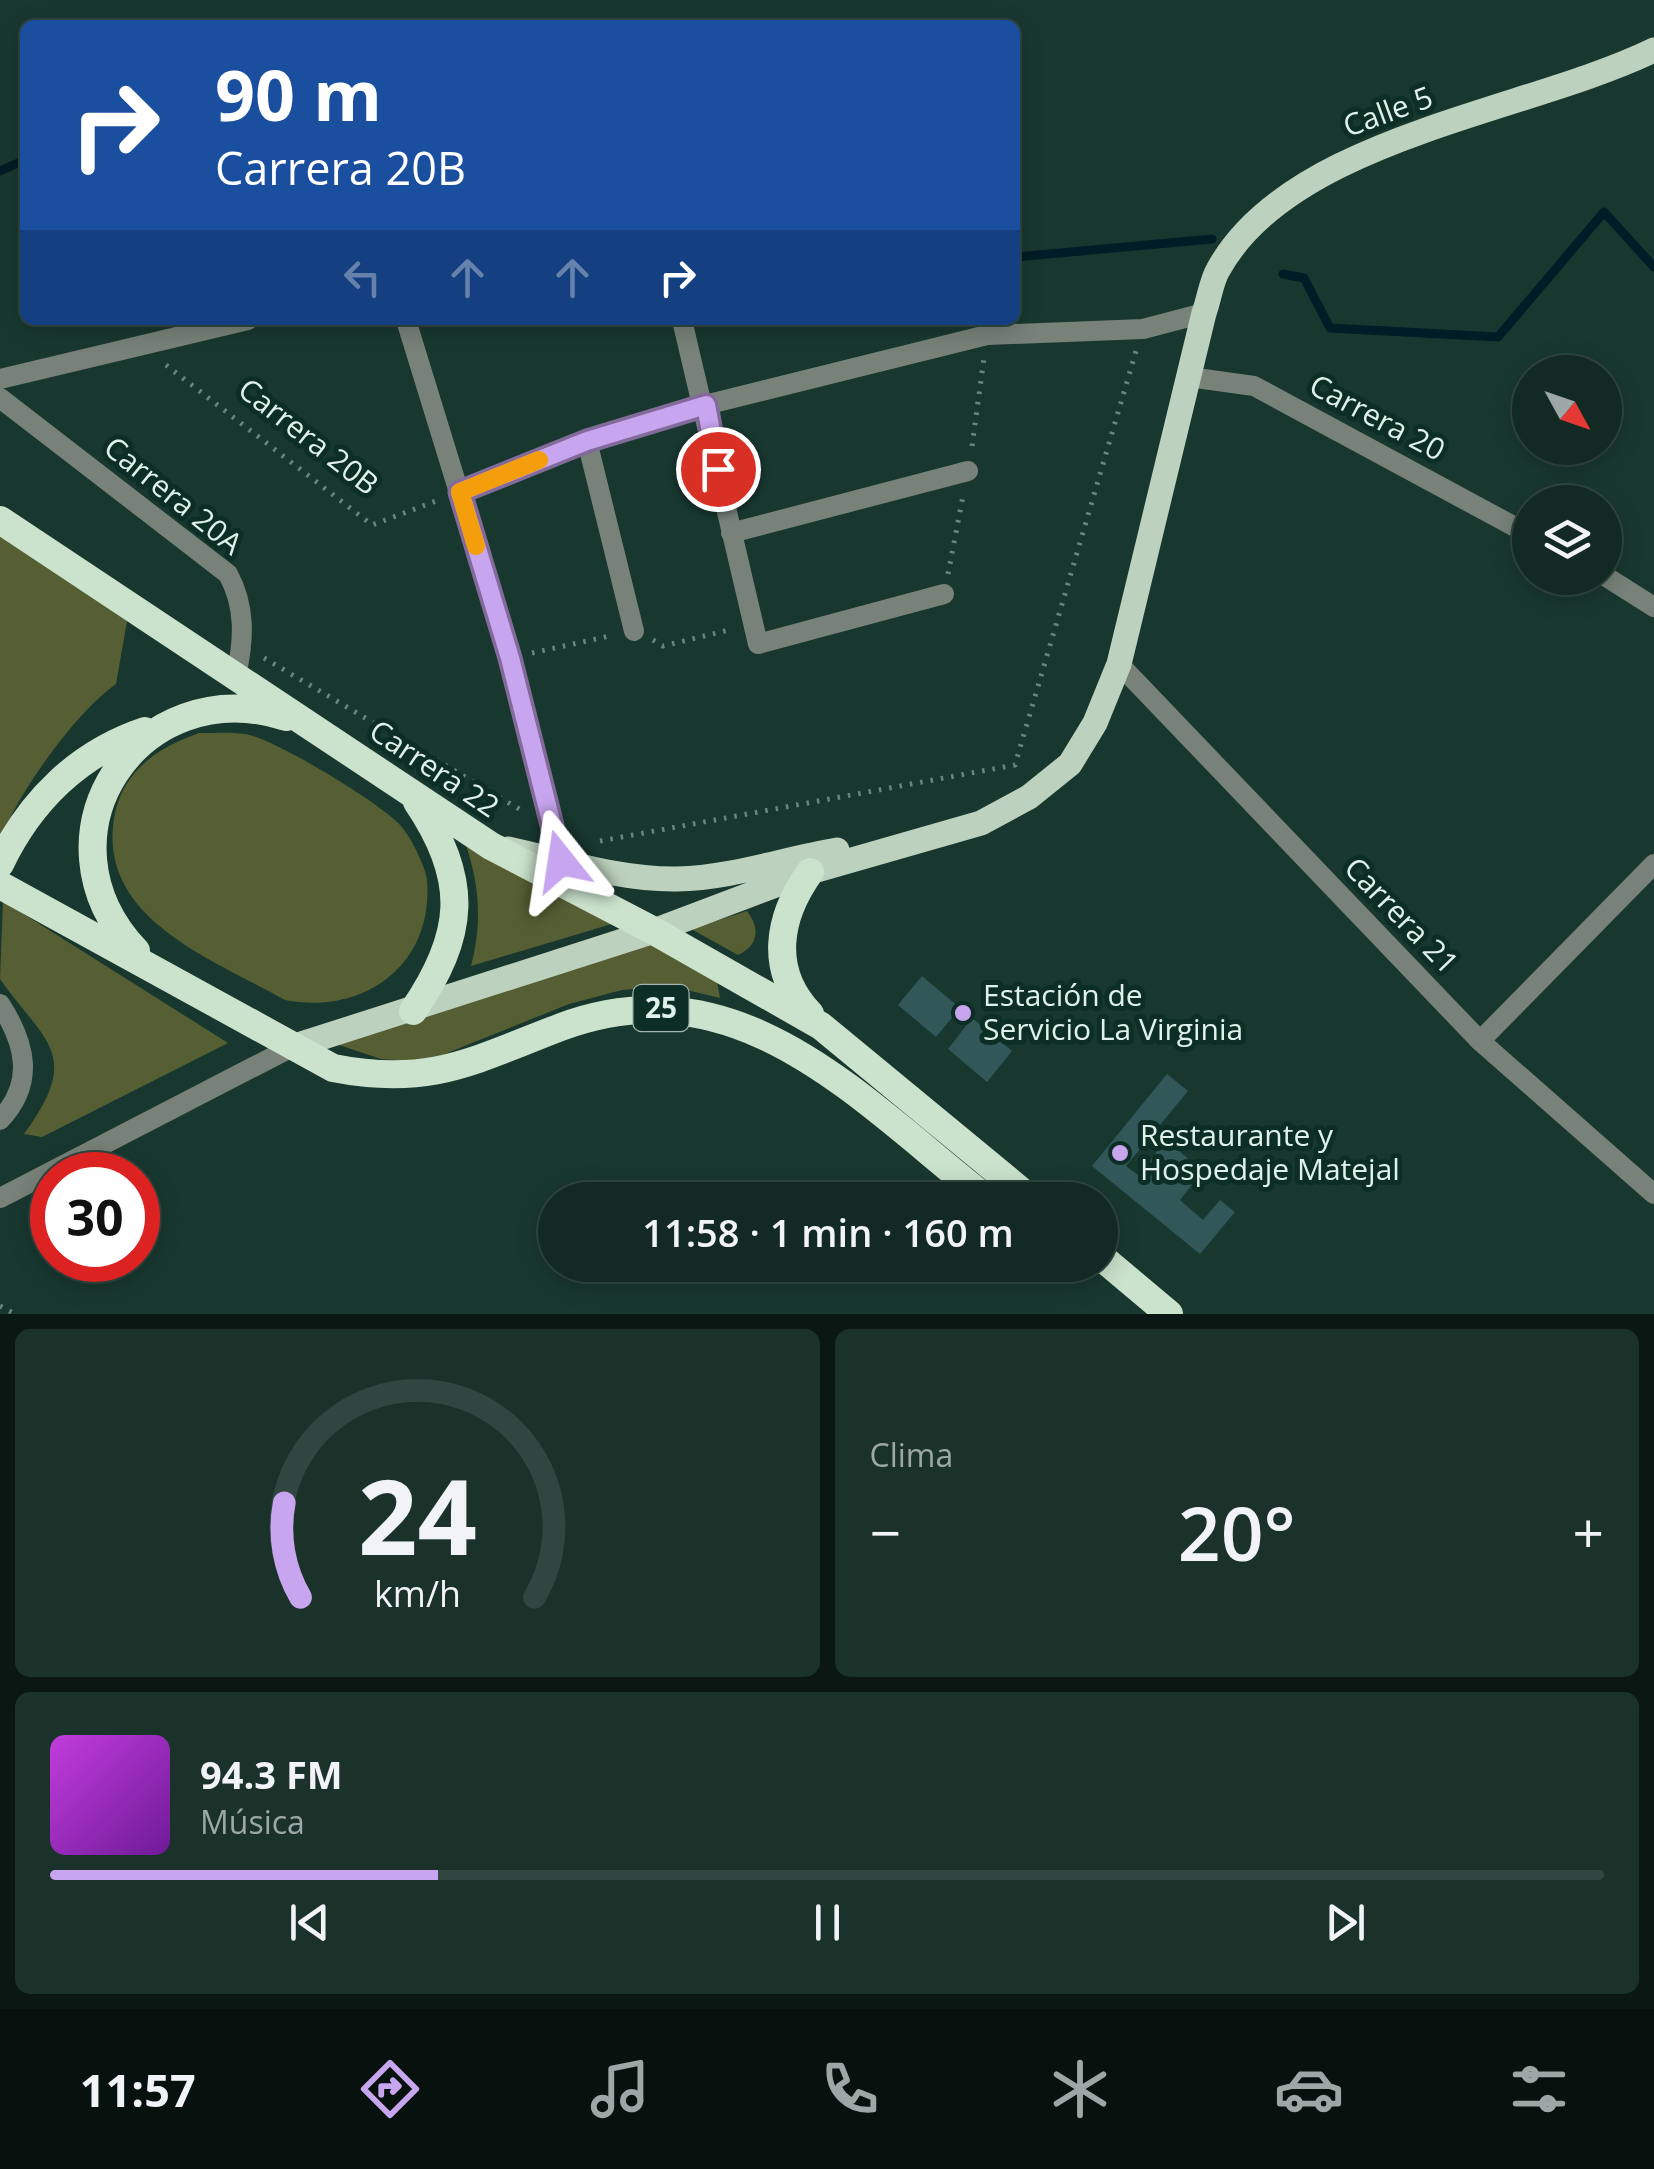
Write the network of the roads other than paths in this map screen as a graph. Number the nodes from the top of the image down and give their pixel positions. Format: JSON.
{"nodes":[{"id":1,"x":1654,"y":50,"type":"edge"},
{"id":2,"x":1204,"y":313,"type":"junction"},
{"id":3,"x":226,"y":325,"type":"edge"},
{"id":4,"x":408,"y":325,"type":"edge"},
{"id":5,"x":683,"y":325,"type":"edge"},
{"id":6,"x":1188,"y":376,"type":"junction"},
{"id":7,"x":0,"y":379,"type":"edge"},
{"id":8,"x":0,"y":398,"type":"edge"},
{"id":9,"x":706,"y":405,"type":"junction"},
{"id":10,"x":587,"y":441,"type":"junction"},
{"id":11,"x":968,"y":471,"type":"dead end"},
{"id":12,"x":460,"y":492,"type":"junction"},
{"id":13,"x":0,"y":520,"type":"edge"},
{"id":14,"x":1512,"y":525,"type":"edge"},
{"id":15,"x":731,"y":532,"type":"junction"},
{"id":16,"x":1622,"y":587,"type":"edge"},
{"id":17,"x":944,"y":594,"type":"dead end"},
{"id":18,"x":1654,"y":607,"type":"edge"},
{"id":19,"x":634,"y":630,"type":"dead end"},
{"id":20,"x":1119,"y":664,"type":"junction"},
{"id":21,"x":236,"y":676,"type":"junction"},
{"id":22,"x":170,"y":722,"type":"junction"},
{"id":23,"x":307,"y":724,"type":"junction"},
{"id":24,"x":410,"y":792,"type":"junction"},
{"id":25,"x":931,"y":834,"type":"junction"},
{"id":26,"x":490,"y":846,"type":"junction"},
{"id":27,"x":561,"y":861,"type":"junction"},
{"id":28,"x":0,"y":864,"type":"edge"},
{"id":29,"x":1654,"y":864,"type":"edge"},
{"id":30,"x":810,"y":872,"type":"junction"},
{"id":31,"x":0,"y":885,"type":"edge"},
{"id":32,"x":654,"y":931,"type":"junction"},
{"id":33,"x":148,"y":963,"type":"junction"},
{"id":34,"x":0,"y":1004,"type":"edge"},
{"id":35,"x":412,"y":1011,"type":"junction"},
{"id":36,"x":821,"y":1026,"type":"junction"},
{"id":37,"x":1480,"y":1041,"type":"junction"},
{"id":38,"x":292,"y":1047,"type":"junction"},
{"id":39,"x":0,"y":1120,"type":"edge"},
{"id":40,"x":965,"y":1182,"type":"edge"},
{"id":41,"x":1010,"y":1182,"type":"edge"},
{"id":42,"x":1651,"y":1185,"type":"edge"},
{"id":43,"x":0,"y":1198,"type":"edge"},
{"id":44,"x":1118,"y":1271,"type":"edge"},
{"id":45,"x":1118,"y":1274,"type":"edge"},
{"id":46,"x":1128,"y":1279,"type":"junction"},
{"id":47,"x":1169,"y":1314,"type":"edge"}],
"edges":[{"from":1,"to":2,"type":"main road","name":"Calle 5"},
{"from":2,"to":6,"type":"main road","name":"Calle 5"},
{"from":2,"to":9,"type":"street"},
{"from":3,"to":7,"type":"street"},
{"from":4,"to":12,"type":"street"},
{"from":5,"to":9,"type":"street"},
{"from":6,"to":14,"type":"street","name":"Carrera 20"},
{"from":6,"to":20,"type":"main road","name":"Calle 5"},
{"from":8,"to":21,"type":"street","name":"Carrera 20A"},
{"from":9,"to":10,"type":"street"},
{"from":9,"to":15,"type":"street"},
{"from":10,"to":12,"type":"street"},
{"from":10,"to":19,"type":"street"},
{"from":11,"to":15,"type":"street"},
{"from":12,"to":27,"type":"street"},
{"from":13,"to":21,"type":"highway","name":"Carrera 22","number":"25"},
{"from":15,"to":17,"type":"street"},
{"from":16,"to":18,"type":"street"},
{"from":20,"to":25,"type":"main road","name":"Calle 5"},
{"from":20,"to":37,"type":"street","name":"Carrera 21"},
{"from":21,"to":23,"type":"highway","name":"Carrera 22","number":"25"},
{"from":22,"to":23,"type":"highway"},
{"from":22,"to":28,"type":"highway"},
{"from":22,"to":33,"type":"highway"},
{"from":23,"to":24,"type":"highway","name":"Carrera 22","number":"25"},
{"from":24,"to":26,"type":"highway","name":"Carrera 22","number":"25"},
{"from":24,"to":35,"type":"highway"},
{"from":25,"to":27,"type":"main road"},
{"from":25,"to":30,"type":"main road"},
{"from":26,"to":27,"type":"main road"},
{"from":26,"to":32,"type":"highway","name":"Carrera 22","number":"25"},
{"from":29,"to":37,"type":"street"},
{"from":30,"to":32,"type":"main road"},
{"from":30,"to":36,"type":"highway"},
{"from":31,"to":33,"type":"highway","number":"25"},
{"from":32,"to":35,"type":"main road"},
{"from":32,"to":36,"type":"highway","name":"Carrera 22","number":"25"},
{"from":33,"to":38,"type":"highway","number":"25"},
{"from":34,"to":39,"type":"street"},
{"from":35,"to":38,"type":"main road"},
{"from":36,"to":41,"type":"highway","name":"Carrera 22"},
{"from":37,"to":42,"type":"street","name":"Carrera 21"},
{"from":38,"to":40,"type":"highway","number":"25"},
{"from":38,"to":43,"type":"street"},
{"from":44,"to":46,"type":"highway"},
{"from":45,"to":46,"type":"highway"},
{"from":46,"to":47,"type":"highway"}]}
